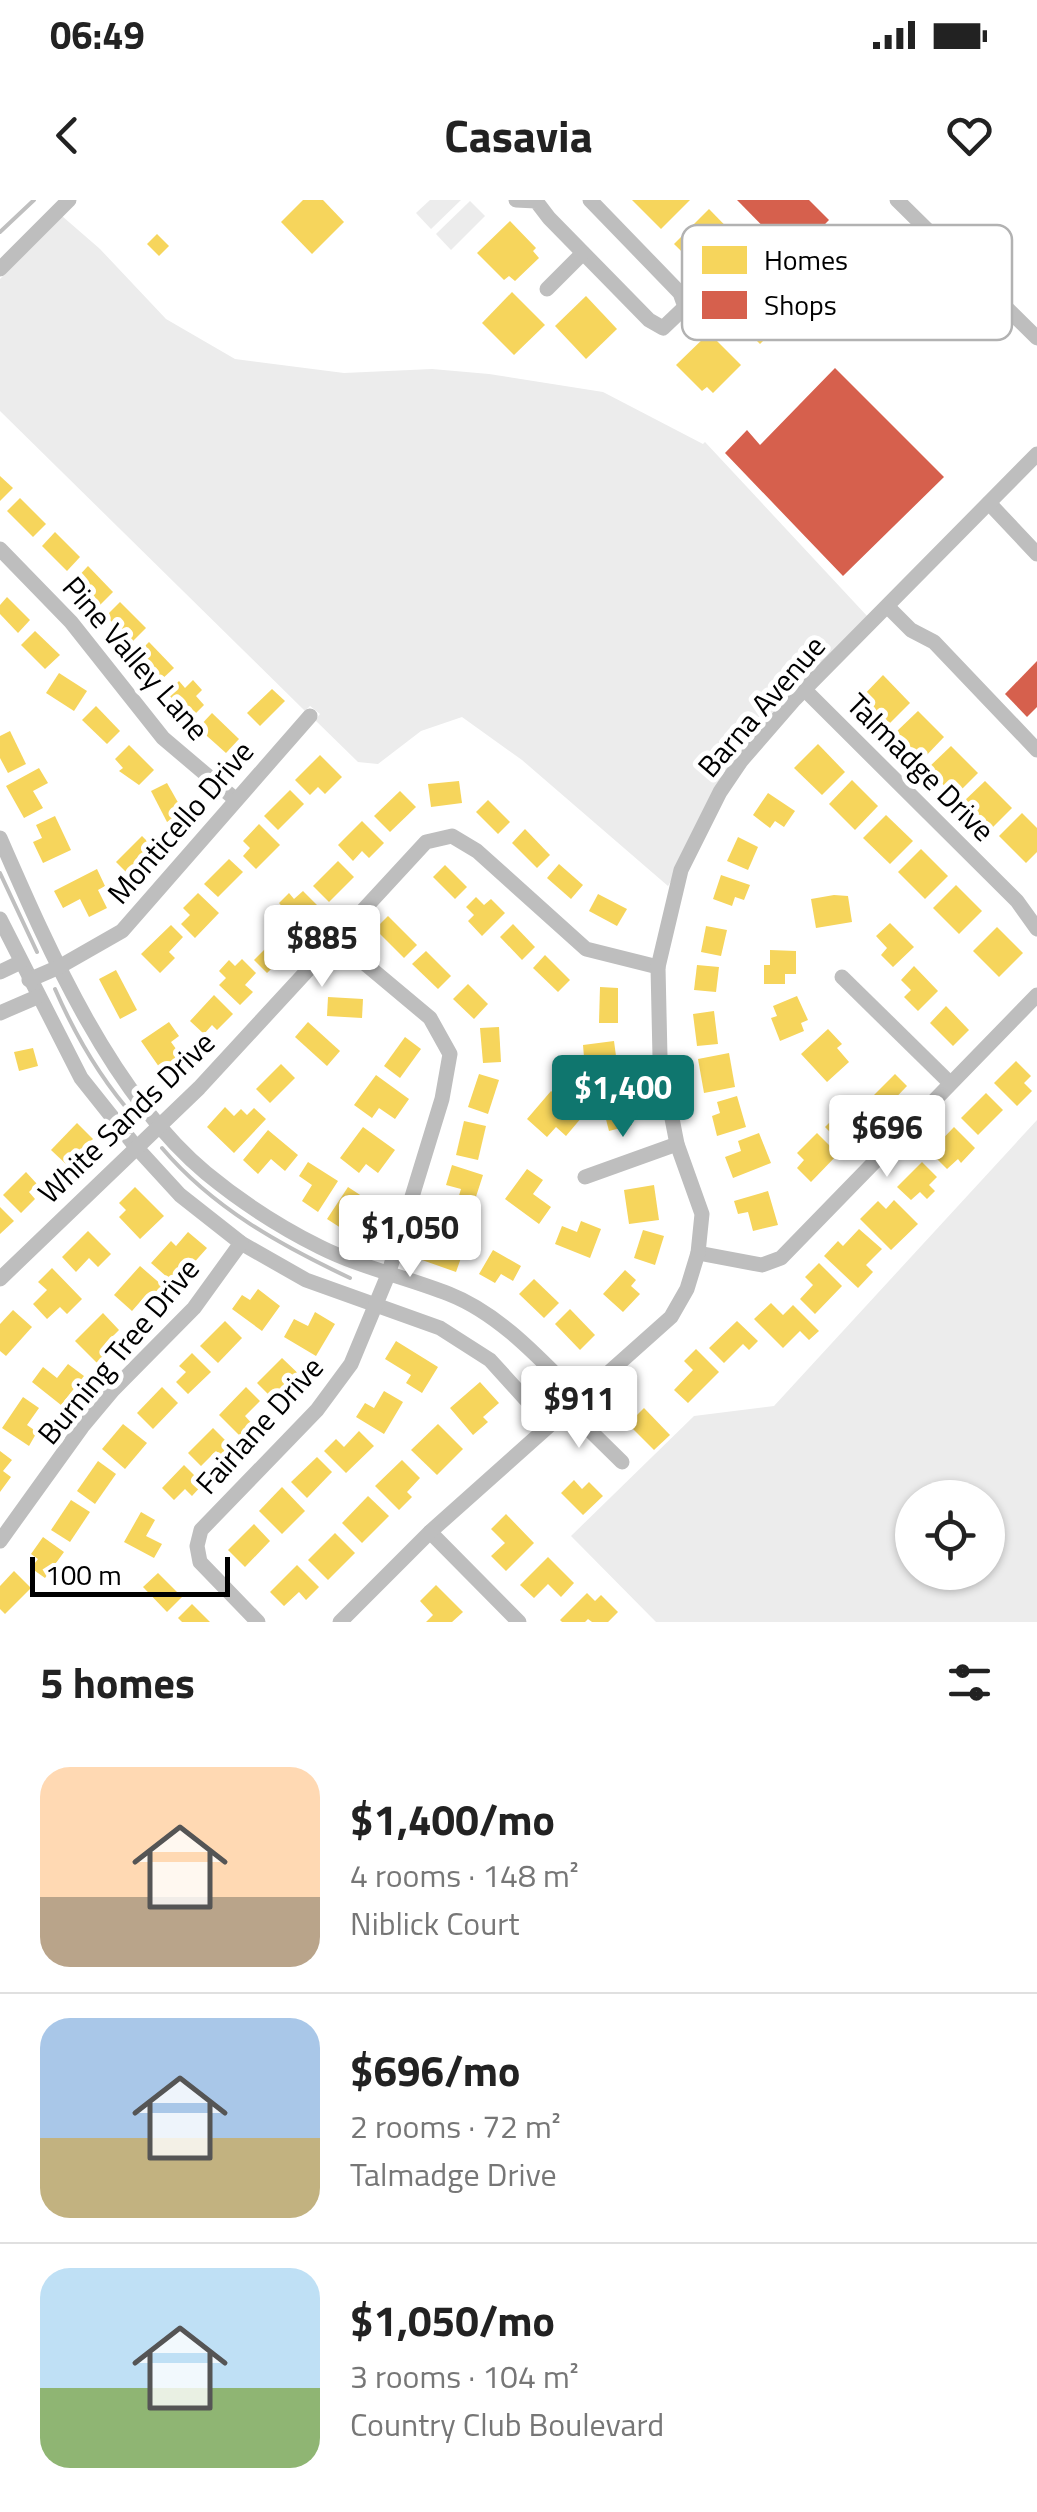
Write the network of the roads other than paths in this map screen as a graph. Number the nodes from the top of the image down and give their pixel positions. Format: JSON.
{"nodes":[{"id":1,"x":69,"y":200,"type":"edge"},
{"id":2,"x":516,"y":200,"type":"edge"},
{"id":3,"x":537,"y":200,"type":"edge"},
{"id":4,"x":590,"y":200,"type":"edge"},
{"id":5,"x":897,"y":200,"type":"edge"},
{"id":6,"x":922,"y":225,"type":"edge"},
{"id":7,"x":583,"y":253,"type":"junction"},
{"id":8,"x":0,"y":269,"type":"edge"},
{"id":9,"x":547,"y":289,"type":"dead end"},
{"id":10,"x":682,"y":299,"type":"edge"},
{"id":11,"x":682,"y":310,"type":"edge"},
{"id":12,"x":1012,"y":313,"type":"edge"},
{"id":13,"x":1037,"y":338,"type":"edge"},
{"id":14,"x":1037,"y":454,"type":"edge"},
{"id":15,"x":989,"y":504,"type":"junction"},
{"id":16,"x":0,"y":549,"type":"edge"},
{"id":17,"x":1037,"y":554,"type":"edge"},
{"id":18,"x":888,"y":607,"type":"junction"},
{"id":19,"x":805,"y":690,"type":"junction"},
{"id":20,"x":310,"y":716,"type":"dead end"},
{"id":21,"x":1037,"y":750,"type":"edge"},
{"id":22,"x":235,"y":799,"type":"junction"},
{"id":23,"x":0,"y":838,"type":"edge"},
{"id":24,"x":0,"y":919,"type":"edge"},
{"id":25,"x":1037,"y":929,"type":"edge"},
{"id":26,"x":338,"y":941,"type":"junction"},
{"id":27,"x":21,"y":962,"type":"junction"},
{"id":28,"x":59,"y":967,"type":"junction"},
{"id":29,"x":658,"y":967,"type":"junction"},
{"id":30,"x":0,"y":972,"type":"edge"},
{"id":31,"x":842,"y":977,"type":"dead end"},
{"id":32,"x":29,"y":980,"type":"junction"},
{"id":33,"x":1037,"y":996,"type":"edge"},
{"id":34,"x":37,"y":997,"type":"junction"},
{"id":35,"x":0,"y":1014,"type":"edge"},
{"id":36,"x":950,"y":1083,"type":"junction"},
{"id":37,"x":160,"y":1125,"type":"junction"},
{"id":38,"x":676,"y":1144,"type":"junction"},
{"id":39,"x":136,"y":1147,"type":"junction"},
{"id":40,"x":585,"y":1177,"type":"dead end"},
{"id":41,"x":241,"y":1243,"type":"junction"},
{"id":42,"x":698,"y":1253,"type":"junction"},
{"id":43,"x":388,"y":1275,"type":"junction"},
{"id":44,"x":0,"y":1279,"type":"edge"},
{"id":45,"x":376,"y":1308,"type":"junction"},
{"id":46,"x":573,"y":1403,"type":"junction"},
{"id":47,"x":549,"y":1424,"type":"junction"},
{"id":48,"x":622,"y":1462,"type":"dead end"},
{"id":49,"x":430,"y":1532,"type":"junction"},
{"id":50,"x":0,"y":1541,"type":"edge"},
{"id":51,"x":258,"y":1622,"type":"edge"},
{"id":52,"x":340,"y":1622,"type":"edge"},
{"id":53,"x":519,"y":1622,"type":"edge"}],
"edges":[{"from":1,"to":8,"type":"street"},
{"from":2,"to":3,"type":"street"},
{"from":3,"to":7,"type":"street"},
{"from":4,"to":10,"type":"street"},
{"from":5,"to":6,"type":"street"},
{"from":7,"to":9,"type":"street"},
{"from":7,"to":11,"type":"street"},
{"from":12,"to":13,"type":"street"},
{"from":14,"to":15,"type":"street","name":"Barna Avenue"},
{"from":15,"to":17,"type":"street"},
{"from":15,"to":18,"type":"street","name":"Barna Avenue"},
{"from":16,"to":22,"type":"street","name":"Pine Valley Lane"},
{"from":18,"to":19,"type":"street","name":"Barna Avenue"},
{"from":18,"to":21,"type":"street"},
{"from":19,"to":25,"type":"street","name":"Talmadge Drive"},
{"from":19,"to":29,"type":"street","name":"Barna Avenue"},
{"from":20,"to":22,"type":"street","name":"Monticello Drive"},
{"from":22,"to":28,"type":"street","name":"Monticello Drive"},
{"from":23,"to":28,"type":"street"},
{"from":24,"to":27,"type":"street"},
{"from":26,"to":29,"type":"street","name":"White Sands Drive"},
{"from":26,"to":37,"type":"street","name":"White Sands Drive"},
{"from":26,"to":43,"type":"street","name":"Fairlane Drive"},
{"from":27,"to":30,"type":"street"},
{"from":27,"to":32,"type":"street"},
{"from":28,"to":32,"type":"street","name":"Monticello Drive"},
{"from":28,"to":37,"type":"street"},
{"from":29,"to":38,"type":"street","name":"Barna Avenue"},
{"from":31,"to":36,"type":"street"},
{"from":32,"to":34,"type":"street"},
{"from":33,"to":36,"type":"street"},
{"from":34,"to":35,"type":"street"},
{"from":34,"to":39,"type":"street"},
{"from":36,"to":42,"type":"street"},
{"from":37,"to":39,"type":"street","name":"White Sands Drive"},
{"from":37,"to":43,"type":"street"},
{"from":38,"to":40,"type":"street"},
{"from":38,"to":42,"type":"street","name":"Barna Avenue"},
{"from":39,"to":41,"type":"street"},
{"from":39,"to":44,"type":"street","name":"White Sands Drive"},
{"from":41,"to":45,"type":"street"},
{"from":41,"to":50,"type":"street","name":"Burning Tree Drive"},
{"from":42,"to":46,"type":"street","name":"Barna Avenue"},
{"from":43,"to":45,"type":"street","name":"Fairlane Drive"},
{"from":43,"to":46,"type":"street"},
{"from":45,"to":47,"type":"street"},
{"from":45,"to":51,"type":"street","name":"Fairlane Drive"},
{"from":46,"to":47,"type":"street","name":"Barna Avenue"},
{"from":46,"to":48,"type":"street"},
{"from":47,"to":49,"type":"street","name":"Barna Avenue"},
{"from":49,"to":52,"type":"street","name":"Barna Avenue"},
{"from":49,"to":53,"type":"street"}]}
